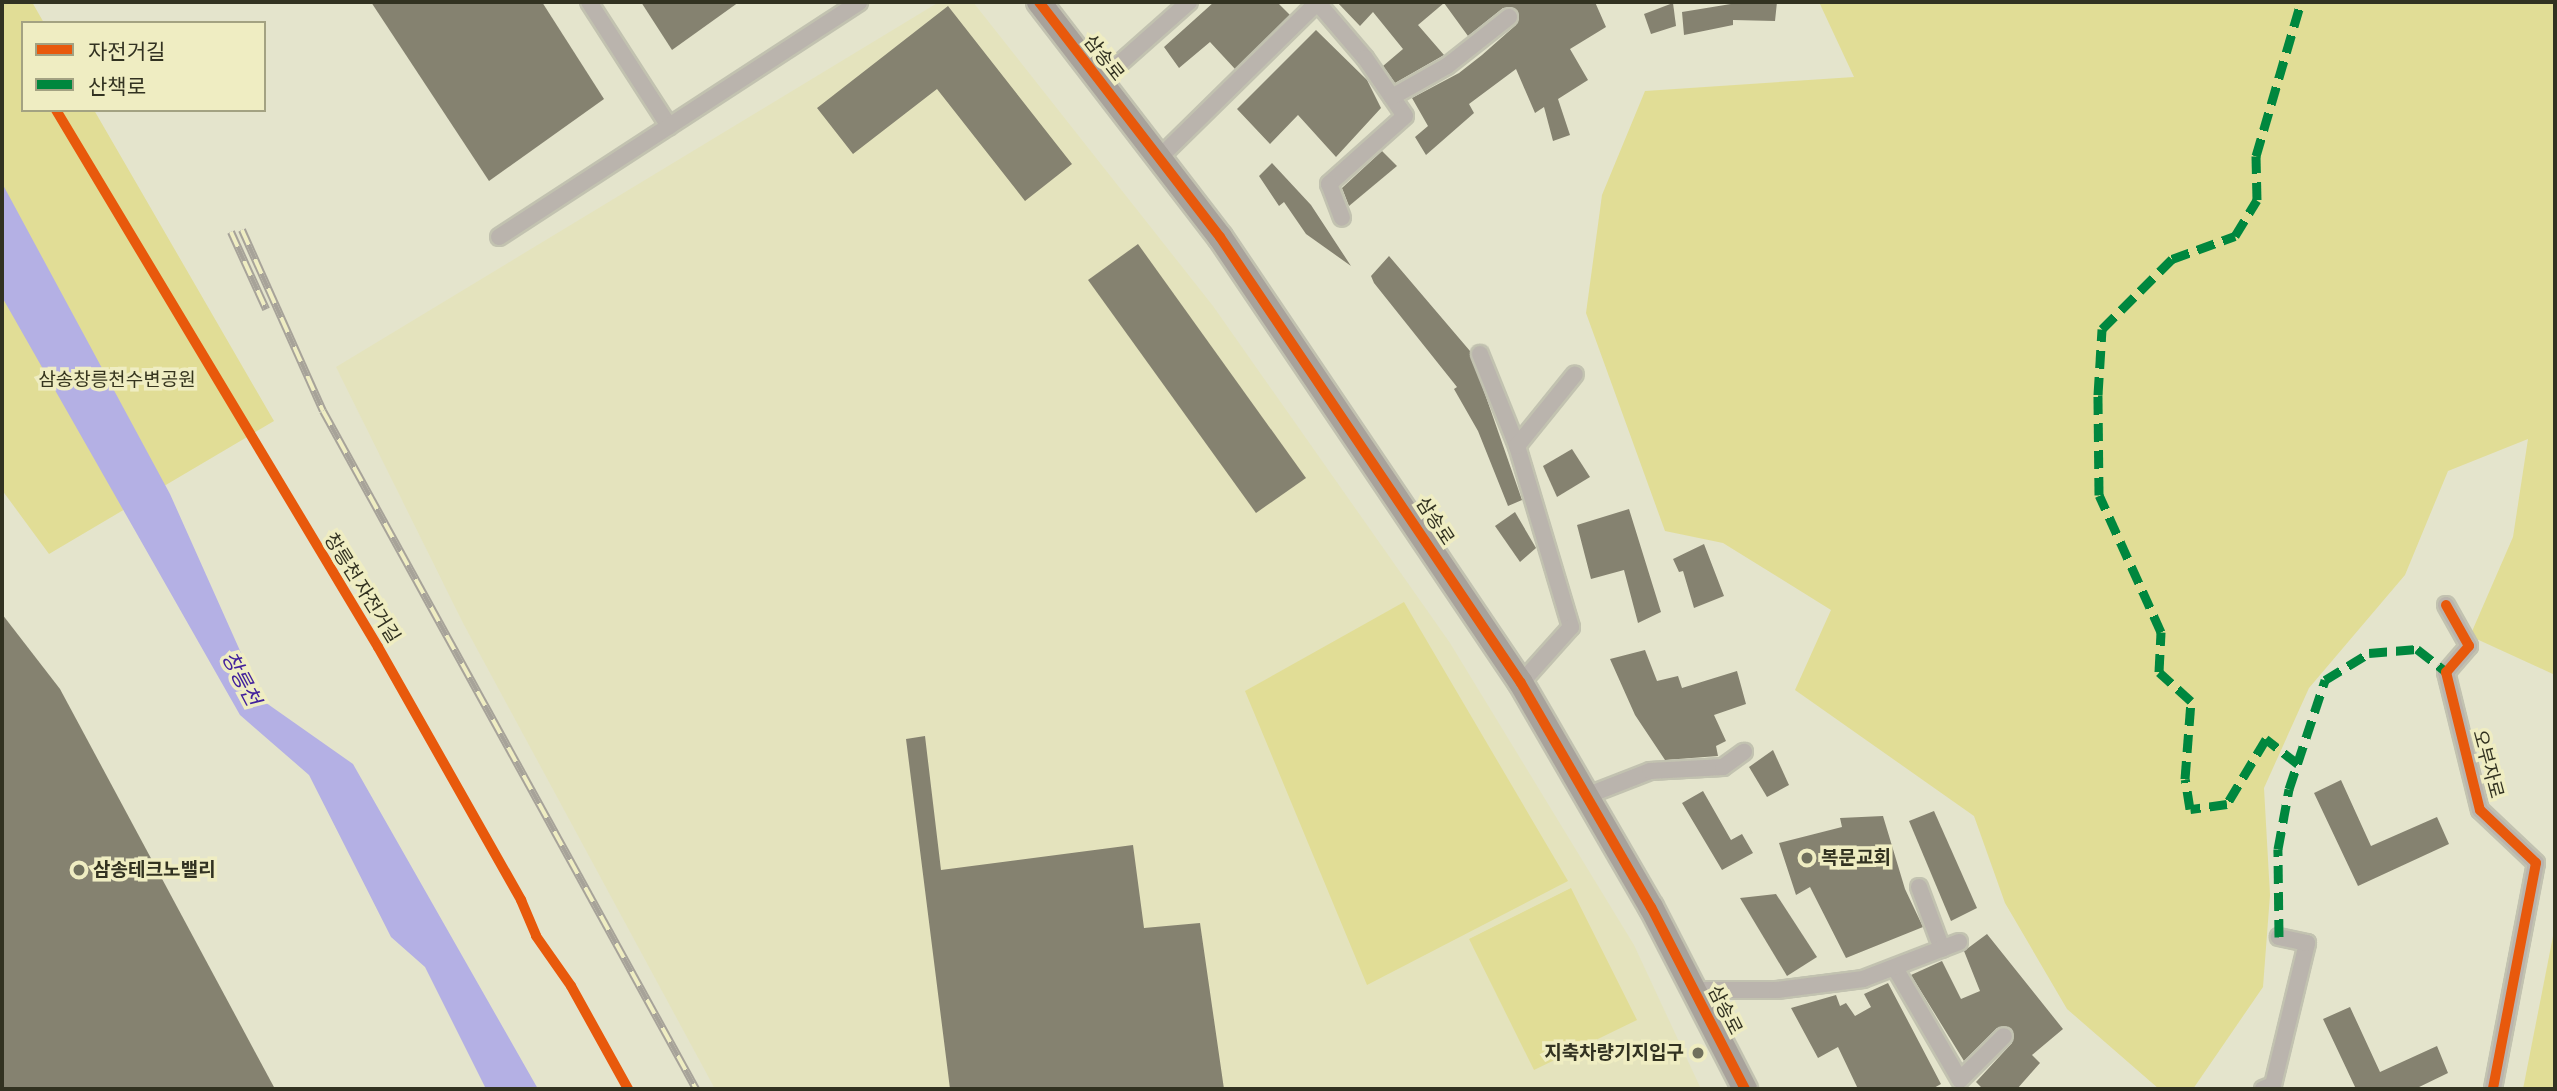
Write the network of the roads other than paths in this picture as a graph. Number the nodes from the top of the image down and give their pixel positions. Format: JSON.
{"nodes":[{"id":1,"x":589,"y":2,"type":"edge"},
{"id":2,"x":859,"y":2,"type":"edge"},
{"id":3,"x":1189,"y":2,"type":"edge"},
{"id":4,"x":1317,"y":2,"type":"edge"},
{"id":5,"x":1042,"y":3,"type":"edge"},
{"id":6,"x":1509,"y":18,"type":"dead end"},
{"id":7,"x":1100,"y":81,"type":"junction"},
{"id":8,"x":1392,"y":97,"type":"junction"},
{"id":9,"x":669,"y":126,"type":"junction"},
{"id":10,"x":1159,"y":158,"type":"junction"},
{"id":11,"x":1342,"y":218,"type":"dead end"},
{"id":12,"x":499,"y":237,"type":"dead end"},
{"id":13,"x":1480,"y":354,"type":"dead end"},
{"id":14,"x":1575,"y":374,"type":"dead end"},
{"id":15,"x":1517,"y":446,"type":"junction"},
{"id":16,"x":2446,"y":605,"type":"dead end"},
{"id":17,"x":1521,"y":683,"type":"junction"},
{"id":18,"x":1744,"y":752,"type":"dead end"},
{"id":19,"x":1586,"y":796,"type":"junction"},
{"id":20,"x":1919,"y":887,"type":"dead end"},
{"id":21,"x":2279,"y":937,"type":"dead end"},
{"id":22,"x":1959,"y":942,"type":"dead end"},
{"id":23,"x":1942,"y":949,"type":"junction"},
{"id":24,"x":1895,"y":968,"type":"junction"},
{"id":25,"x":1696,"y":990,"type":"junction"},
{"id":26,"x":2004,"y":1036,"type":"dead end"},
{"id":27,"x":1745,"y":1089,"type":"edge"},
{"id":28,"x":2263,"y":1089,"type":"edge"},
{"id":29,"x":2493,"y":1089,"type":"edge"}],
"edges":[{"from":1,"to":9,"type":"street"},
{"from":2,"to":9,"type":"street"},
{"from":3,"to":7,"type":"street","name":"삼송로"},
{"from":4,"to":8,"type":"street"},
{"from":4,"to":10,"type":"street"},
{"from":5,"to":7,"type":"main road","name":"삼송로"},
{"from":6,"to":8,"type":"street"},
{"from":7,"to":10,"type":"main road","name":"삼송로"},
{"from":8,"to":11,"type":"street"},
{"from":9,"to":12,"type":"street"},
{"from":10,"to":17,"type":"main road","name":"삼송로"},
{"from":13,"to":15,"type":"street"},
{"from":14,"to":15,"type":"street"},
{"from":15,"to":17,"type":"street"},
{"from":16,"to":29,"type":"street","name":"오부자로"},
{"from":17,"to":19,"type":"main road","name":"삼송로"},
{"from":18,"to":19,"type":"street"},
{"from":19,"to":25,"type":"main road","name":"삼송로"},
{"from":20,"to":23,"type":"street"},
{"from":21,"to":28,"type":"street"},
{"from":22,"to":23,"type":"street"},
{"from":23,"to":24,"type":"street"},
{"from":24,"to":25,"type":"street"},
{"from":24,"to":26,"type":"street"},
{"from":25,"to":27,"type":"main road","name":"삼송로"}]}
